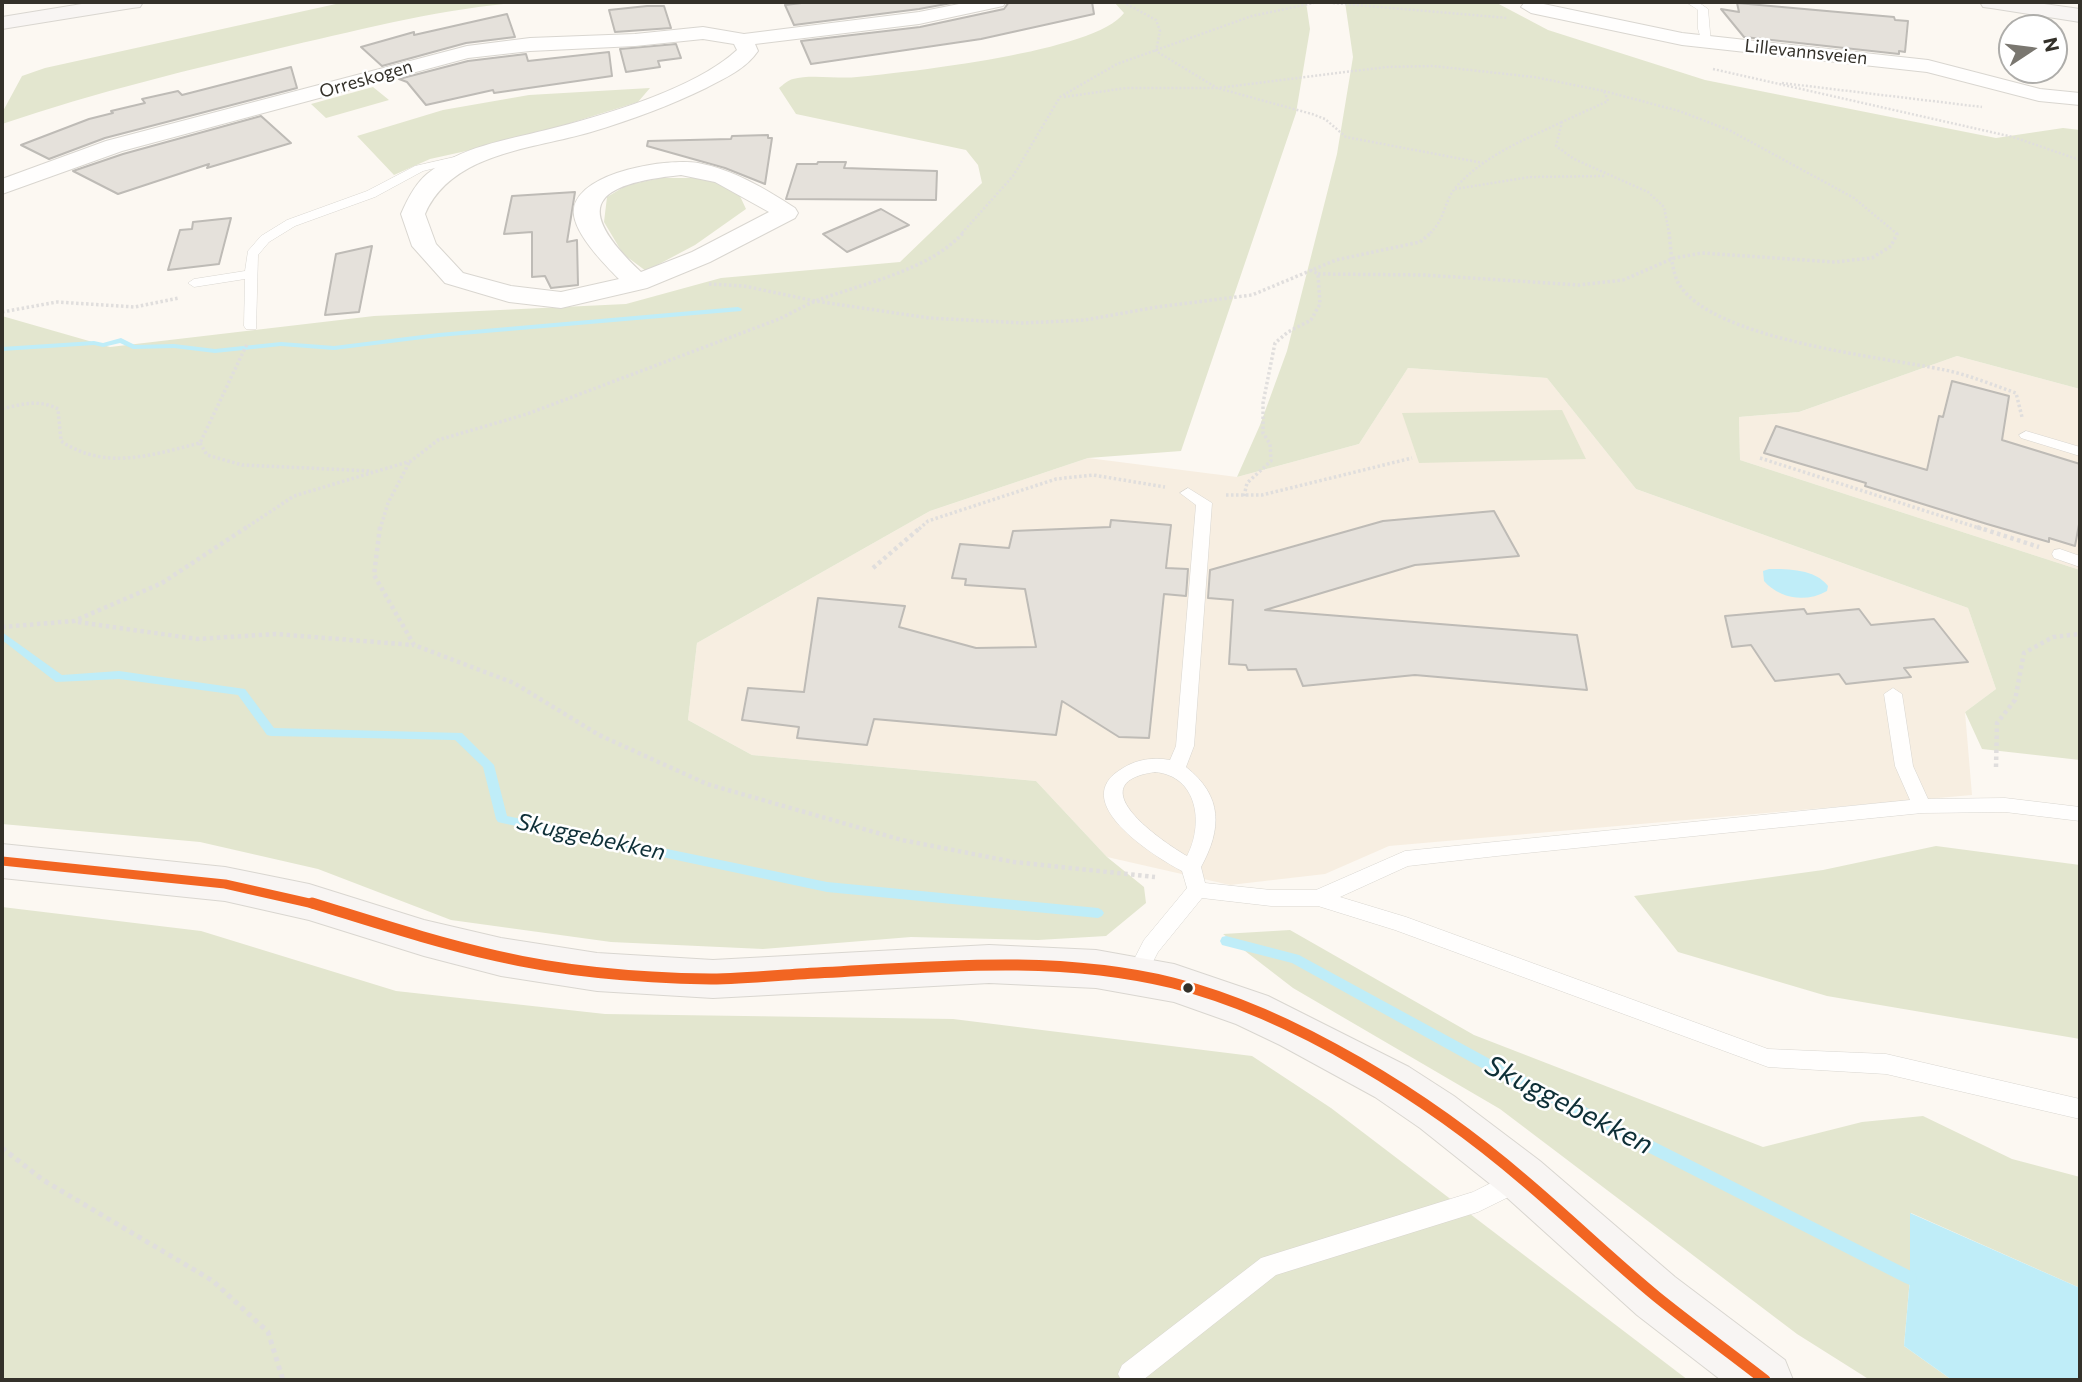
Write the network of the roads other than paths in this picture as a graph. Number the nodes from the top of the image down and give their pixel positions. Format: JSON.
{"nodes":[{"id":1,"x":132,"y":2,"type":"edge"},
{"id":2,"x":996,"y":2,"type":"edge"},
{"id":3,"x":1691,"y":2,"type":"edge"},
{"id":4,"x":1991,"y":2,"type":"edge"},
{"id":5,"x":1531,"y":7,"type":"dead end"},
{"id":6,"x":2080,"y":16,"type":"edge"},
{"id":7,"x":2,"y":23,"type":"edge"},
{"id":8,"x":742,"y":40,"type":"junction"},
{"id":9,"x":1707,"y":42,"type":"junction"},
{"id":10,"x":2080,"y":99,"type":"edge"},
{"id":11,"x":479,"y":155,"type":"junction"},
{"id":12,"x":2,"y":187,"type":"edge"},
{"id":13,"x":252,"y":274,"type":"junction"},
{"id":14,"x":194,"y":283,"type":"dead end"},
{"id":15,"x":638,"y":283,"type":"junction"},
{"id":16,"x":251,"y":326,"type":"road end"},
{"id":17,"x":2026,"y":435,"type":"road end"},
{"id":18,"x":2080,"y":452,"type":"edge"},
{"id":19,"x":1188,"y":493,"type":"road end"},
{"id":20,"x":2060,"y":554,"type":"road end"},
{"id":21,"x":2080,"y":562,"type":"edge"},
{"id":22,"x":1893,"y":694,"type":"dead end"},
{"id":23,"x":1176,"y":769,"type":"junction"},
{"id":24,"x":1922,"y":806,"type":"junction"},
{"id":25,"x":2080,"y":814,"type":"edge"},
{"id":26,"x":2,"y":861,"type":"edge"},
{"id":27,"x":1194,"y":878,"type":"junction"},
{"id":28,"x":1318,"y":898,"type":"junction"},
{"id":29,"x":1136,"y":975,"type":"junction"},
{"id":30,"x":2080,"y":1109,"type":"edge"},
{"id":31,"x":1522,"y":1178,"type":"junction"},
{"id":32,"x":1131,"y":1374,"type":"dead end"},
{"id":33,"x":1765,"y":1380,"type":"edge"}],
"edges":[{"from":1,"to":7,"type":"street"},
{"from":2,"to":8,"type":"street","name":"Orreskogen"},
{"from":3,"to":9,"type":"lane"},
{"from":4,"to":6,"type":"street"},
{"from":5,"to":9,"type":"street","name":"Lillevannsveien"},
{"from":8,"to":11,"type":"street"},
{"from":8,"to":12,"type":"street","name":"Orreskogen"},
{"from":9,"to":10,"type":"street","name":"Lillevannsveien"},
{"from":11,"to":13,"type":"lane"},
{"from":11,"to":15,"type":"street"},
{"from":13,"to":14,"type":"lane"},
{"from":13,"to":16,"type":"lane"},
{"from":15,"to":15,"type":"street"},
{"from":17,"to":18,"type":"lane"},
{"from":19,"to":23,"type":"lane"},
{"from":20,"to":21,"type":"lane"},
{"from":22,"to":24,"type":"lane"},
{"from":23,"to":27,"type":"lane"},
{"from":23,"to":27,"type":"lane"},
{"from":24,"to":25,"type":"lane"},
{"from":24,"to":28,"type":"lane"},
{"from":26,"to":29,"type":"street"},
{"from":27,"to":28,"type":"lane"},
{"from":27,"to":29,"type":"lane"},
{"from":28,"to":30,"type":"lane"},
{"from":29,"to":31,"type":"street"},
{"from":31,"to":32,"type":"lane"},
{"from":31,"to":33,"type":"street"}]}
